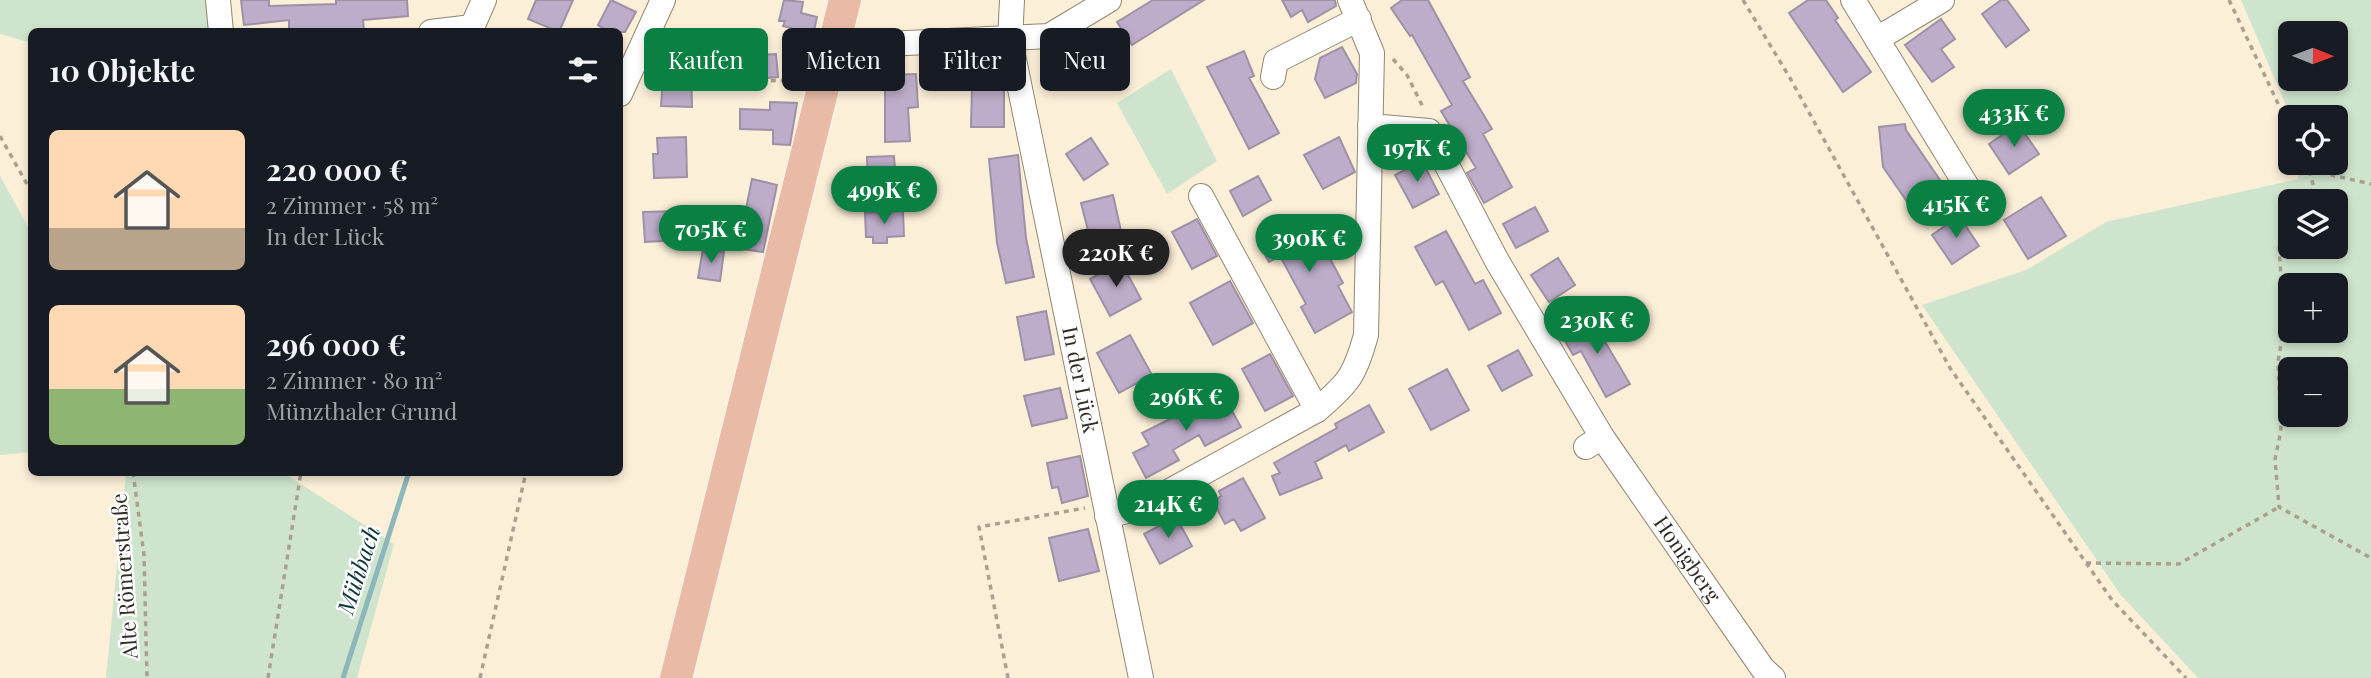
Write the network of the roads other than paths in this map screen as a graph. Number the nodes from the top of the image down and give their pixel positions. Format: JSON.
{"nodes":[{"id":1,"x":218,"y":0,"type":"edge"},
{"id":2,"x":484,"y":0,"type":"edge"},
{"id":3,"x":663,"y":0,"type":"edge"},
{"id":4,"x":845,"y":0,"type":"edge"},
{"id":5,"x":1012,"y":0,"type":"edge"},
{"id":6,"x":1109,"y":0,"type":"edge"},
{"id":7,"x":1853,"y":0,"type":"edge"},
{"id":8,"x":1942,"y":0,"type":"edge"},
{"id":9,"x":1355,"y":9,"type":"edge"},
{"id":10,"x":221,"y":28,"type":"edge"},
{"id":11,"x":471,"y":28,"type":"edge"},
{"id":12,"x":838,"y":28,"type":"edge"},
{"id":13,"x":1011,"y":28,"type":"edge"},
{"id":14,"x":1026,"y":38,"type":"edge"},
{"id":15,"x":1877,"y":39,"type":"junction"},
{"id":16,"x":1273,"y":77,"type":"dead end"},
{"id":17,"x":623,"y":87,"type":"edge"},
{"id":18,"x":823,"y":91,"type":"edge"},
{"id":19,"x":1020,"y":91,"type":"edge"},
{"id":20,"x":1370,"y":126,"type":"junction"},
{"id":21,"x":1201,"y":196,"type":"dead end"},
{"id":22,"x":1979,"y":206,"type":"dead end"},
{"id":23,"x":1317,"y":410,"type":"junction"},
{"id":24,"x":1106,"y":510,"type":"junction"},
{"id":25,"x":676,"y":678,"type":"edge"},
{"id":26,"x":1140,"y":678,"type":"edge"},
{"id":27,"x":1773,"y":678,"type":"edge"}],
"edges":[{"from":1,"to":10,"type":"street"},
{"from":2,"to":11,"type":"street"},
{"from":3,"to":17,"type":"street"},
{"from":4,"to":12,"type":"main road"},
{"from":5,"to":13,"type":"street","name":"In der Lück"},
{"from":6,"to":14,"type":"street"},
{"from":7,"to":15,"type":"street"},
{"from":8,"to":15,"type":"street"},
{"from":9,"to":16,"type":"street"},
{"from":9,"to":20,"type":"street"},
{"from":15,"to":22,"type":"street"},
{"from":18,"to":25,"type":"main road"},
{"from":19,"to":24,"type":"street","name":"In der Lück"},
{"from":20,"to":23,"type":"street"},
{"from":20,"to":27,"type":"street","name":"Honigberg"},
{"from":21,"to":23,"type":"street"},
{"from":23,"to":24,"type":"street"},
{"from":24,"to":26,"type":"street","name":"In der Lück"}]}
